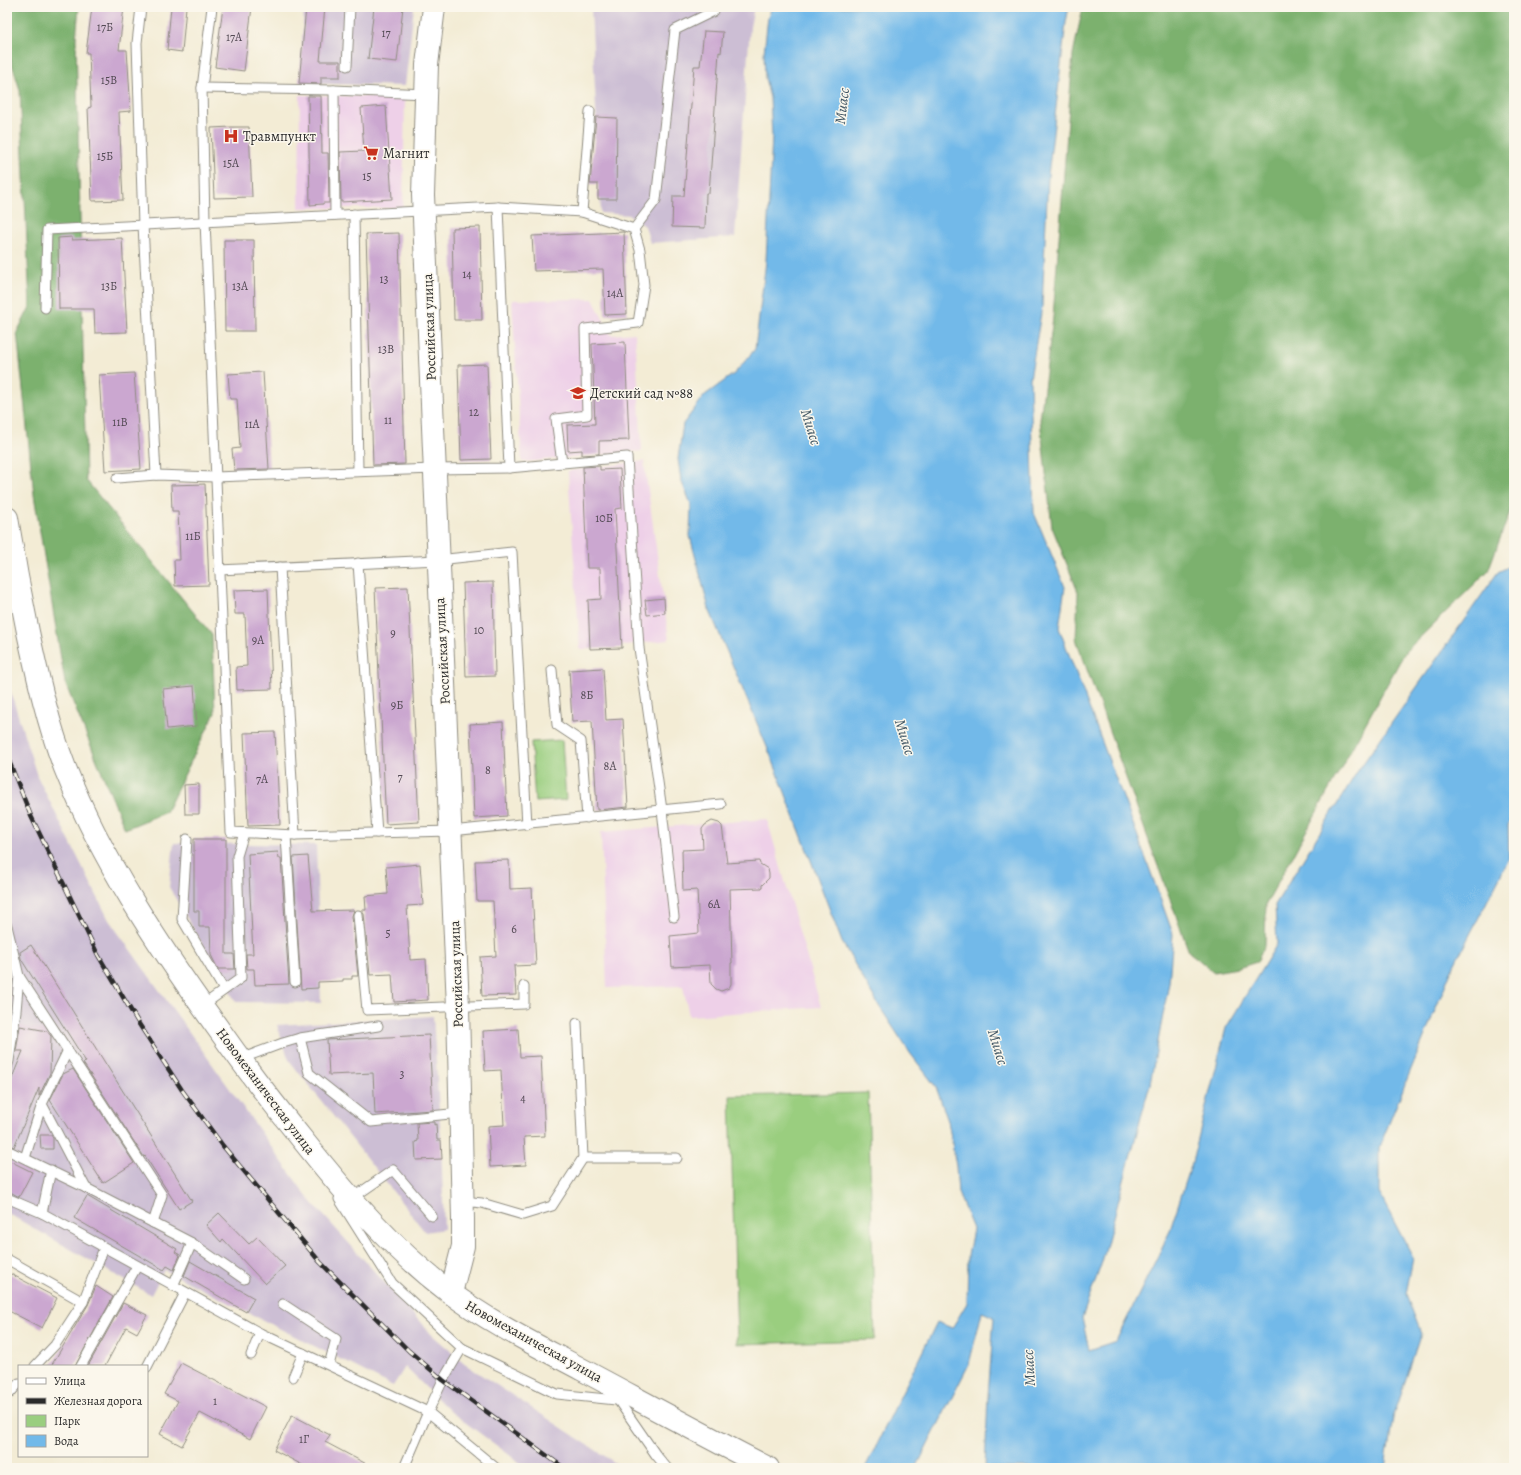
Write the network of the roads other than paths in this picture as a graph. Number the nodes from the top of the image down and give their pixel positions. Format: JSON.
{"nodes":[{"id":1,"x":141,"y":7,"type":"edge"},
{"id":2,"x":212,"y":7,"type":"edge"},
{"id":3,"x":350,"y":7,"type":"edge"},
{"id":4,"x":434,"y":7,"type":"edge"},
{"id":5,"x":715,"y":7,"type":"edge"},
{"id":6,"x":347,"y":66,"type":"dead end"},
{"id":7,"x":202,"y":88,"type":"junction"},
{"id":8,"x":334,"y":90,"type":"junction"},
{"id":9,"x":426,"y":94,"type":"junction"},
{"id":10,"x":590,"y":111,"type":"dead end"},
{"id":11,"x":498,"y":207,"type":"junction"},
{"id":12,"x":424,"y":210,"type":"junction"},
{"id":13,"x":582,"y":212,"type":"junction"},
{"id":14,"x":354,"y":214,"type":"junction"},
{"id":15,"x":335,"y":215,"type":"junction"},
{"id":16,"x":205,"y":221,"type":"junction"},
{"id":17,"x":143,"y":225,"type":"junction"},
{"id":18,"x":634,"y":229,"type":"junction"},
{"id":19,"x":45,"y":308,"type":"dead end"},
{"id":20,"x":562,"y":463,"type":"junction"},
{"id":21,"x":508,"y":468,"type":"junction"},
{"id":22,"x":434,"y":469,"type":"junction"},
{"id":23,"x":358,"y":471,"type":"junction"},
{"id":24,"x":156,"y":475,"type":"junction"},
{"id":25,"x":215,"y":477,"type":"junction"},
{"id":26,"x":117,"y":478,"type":"dead end"},
{"id":27,"x":7,"y":518,"type":"edge"},
{"id":28,"x":438,"y":560,"type":"junction"},
{"id":29,"x":358,"y":563,"type":"junction"},
{"id":30,"x":280,"y":567,"type":"junction"},
{"id":31,"x":219,"y":570,"type":"junction"},
{"id":32,"x":552,"y":670,"type":"dead end"},
{"id":33,"x":721,"y":804,"type":"dead end"},
{"id":34,"x":662,"y":810,"type":"junction"},
{"id":35,"x":587,"y":818,"type":"junction"},
{"id":36,"x":527,"y":825,"type":"junction"},
{"id":37,"x":451,"y":831,"type":"junction"},
{"id":38,"x":244,"y":833,"type":"junction"},
{"id":39,"x":377,"y":834,"type":"junction"},
{"id":40,"x":291,"y":835,"type":"junction"},
{"id":41,"x":187,"y":839,"type":"dead end"},
{"id":42,"x":358,"y":915,"type":"dead end"},
{"id":43,"x":674,"y":917,"type":"dead end"},
{"id":44,"x":7,"y":926,"type":"edge"},
{"id":45,"x":19,"y":976,"type":"junction"},
{"id":46,"x":295,"y":982,"type":"dead end"},
{"id":47,"x":524,"y":986,"type":"dead end"},
{"id":48,"x":224,"y":990,"type":"junction"},
{"id":49,"x":202,"y":1006,"type":"junction"},
{"id":50,"x":458,"y":1007,"type":"junction"},
{"id":51,"x":577,"y":1023,"type":"dead end"},
{"id":52,"x":378,"y":1026,"type":"dead end"},
{"id":53,"x":300,"y":1038,"type":"junction"},
{"id":54,"x":68,"y":1050,"type":"junction"},
{"id":55,"x":240,"y":1059,"type":"junction"},
{"id":56,"x":7,"y":1067,"type":"edge"},
{"id":57,"x":42,"y":1104,"type":"junction"},
{"id":58,"x":460,"y":1113,"type":"junction"},
{"id":59,"x":300,"y":1137,"type":"junction"},
{"id":60,"x":7,"y":1150,"type":"edge"},
{"id":61,"x":25,"y":1158,"type":"junction"},
{"id":62,"x":583,"y":1158,"type":"junction"},
{"id":63,"x":677,"y":1158,"type":"dead end"},
{"id":64,"x":51,"y":1170,"type":"junction"},
{"id":65,"x":86,"y":1188,"type":"junction"},
{"id":66,"x":7,"y":1198,"type":"edge"},
{"id":67,"x":351,"y":1199,"type":"junction"},
{"id":68,"x":462,"y":1201,"type":"junction"},
{"id":69,"x":42,"y":1213,"type":"junction"},
{"id":70,"x":432,"y":1216,"type":"dead end"},
{"id":71,"x":154,"y":1223,"type":"junction"},
{"id":72,"x":192,"y":1243,"type":"junction"},
{"id":73,"x":104,"y":1248,"type":"junction"},
{"id":74,"x":7,"y":1259,"type":"edge"},
{"id":75,"x":137,"y":1266,"type":"junction"},
{"id":76,"x":244,"y":1279,"type":"dead end"},
{"id":77,"x":173,"y":1286,"type":"junction"},
{"id":78,"x":185,"y":1293,"type":"junction"},
{"id":79,"x":450,"y":1293,"type":"junction"},
{"id":80,"x":83,"y":1302,"type":"junction"},
{"id":81,"x":283,"y":1304,"type":"dead end"},
{"id":82,"x":260,"y":1333,"type":"junction"},
{"id":83,"x":462,"y":1348,"type":"junction"},
{"id":84,"x":304,"y":1353,"type":"junction"},
{"id":85,"x":251,"y":1355,"type":"dead end"},
{"id":86,"x":36,"y":1365,"type":"edge"},
{"id":87,"x":82,"y":1365,"type":"edge"},
{"id":88,"x":148,"y":1365,"type":"edge"},
{"id":89,"x":329,"y":1365,"type":"junction"},
{"id":90,"x":293,"y":1377,"type":"dead end"},
{"id":91,"x":18,"y":1384,"type":"edge"},
{"id":92,"x":7,"y":1394,"type":"edge"},
{"id":93,"x":618,"y":1400,"type":"junction"},
{"id":94,"x":644,"y":1402,"type":"junction"},
{"id":95,"x":428,"y":1412,"type":"junction"},
{"id":96,"x":404,"y":1468,"type":"edge"},
{"id":97,"x":496,"y":1468,"type":"edge"},
{"id":98,"x":667,"y":1468,"type":"edge"},
{"id":99,"x":768,"y":1468,"type":"edge"}],
"edges":[{"from":1,"to":17,"type":"lane"},
{"from":2,"to":7,"type":"lane"},
{"from":3,"to":6,"type":"lane"},
{"from":4,"to":9,"type":"main road","name":"Российская улица"},
{"from":5,"to":18,"type":"lane"},
{"from":7,"to":8,"type":"lane"},
{"from":7,"to":16,"type":"lane"},
{"from":8,"to":9,"type":"lane"},
{"from":8,"to":15,"type":"lane"},
{"from":9,"to":12,"type":"main road","name":"Российская улица"},
{"from":10,"to":13,"type":"lane"},
{"from":11,"to":12,"type":"lane"},
{"from":11,"to":13,"type":"lane"},
{"from":11,"to":21,"type":"lane"},
{"from":12,"to":14,"type":"lane"},
{"from":12,"to":22,"type":"main road","name":"Российская улица"},
{"from":13,"to":18,"type":"lane"},
{"from":14,"to":15,"type":"lane"},
{"from":14,"to":23,"type":"lane"},
{"from":15,"to":16,"type":"lane"},
{"from":16,"to":17,"type":"lane"},
{"from":16,"to":25,"type":"lane"},
{"from":17,"to":19,"type":"lane"},
{"from":17,"to":24,"type":"lane"},
{"from":18,"to":20,"type":"lane"},
{"from":20,"to":21,"type":"lane"},
{"from":20,"to":34,"type":"lane"},
{"from":21,"to":22,"type":"lane"},
{"from":22,"to":23,"type":"lane"},
{"from":22,"to":28,"type":"main road","name":"Российская улица"},
{"from":23,"to":25,"type":"lane"},
{"from":24,"to":25,"type":"lane"},
{"from":24,"to":26,"type":"lane"},
{"from":25,"to":31,"type":"lane"},
{"from":27,"to":49,"type":"main road","name":"Новомеханическая улица"},
{"from":28,"to":29,"type":"lane"},
{"from":28,"to":36,"type":"lane"},
{"from":28,"to":37,"type":"main road","name":"Российская улица"},
{"from":29,"to":30,"type":"lane"},
{"from":29,"to":39,"type":"lane"},
{"from":30,"to":31,"type":"lane"},
{"from":30,"to":40,"type":"lane"},
{"from":31,"to":38,"type":"lane"},
{"from":32,"to":35,"type":"lane"},
{"from":33,"to":34,"type":"lane"},
{"from":34,"to":35,"type":"lane"},
{"from":34,"to":43,"type":"lane"},
{"from":35,"to":36,"type":"lane"},
{"from":36,"to":37,"type":"lane"},
{"from":37,"to":39,"type":"lane"},
{"from":37,"to":50,"type":"main road","name":"Российская улица"},
{"from":38,"to":40,"type":"lane"},
{"from":38,"to":48,"type":"lane"},
{"from":39,"to":40,"type":"lane"},
{"from":40,"to":46,"type":"lane"},
{"from":41,"to":48,"type":"lane"},
{"from":42,"to":50,"type":"lane"},
{"from":44,"to":45,"type":"lane"},
{"from":45,"to":54,"type":"lane"},
{"from":45,"to":56,"type":"lane"},
{"from":47,"to":50,"type":"lane"},
{"from":48,"to":49,"type":"lane"},
{"from":49,"to":55,"type":"main road","name":"Новомеханическая улица"},
{"from":50,"to":58,"type":"main road","name":"Российская улица"},
{"from":51,"to":62,"type":"lane"},
{"from":52,"to":53,"type":"lane"},
{"from":53,"to":55,"type":"lane"},
{"from":53,"to":58,"type":"lane"},
{"from":54,"to":57,"type":"lane"},
{"from":54,"to":71,"type":"lane"},
{"from":55,"to":59,"type":"main road","name":"Новомеханическая улица"},
{"from":57,"to":61,"type":"lane"},
{"from":57,"to":65,"type":"lane"},
{"from":58,"to":68,"type":"main road","name":"Российская улица"},
{"from":59,"to":67,"type":"main road","name":"Новомеханическая улица"},
{"from":59,"to":83,"type":"lane"},
{"from":60,"to":61,"type":"lane"},
{"from":61,"to":64,"type":"lane"},
{"from":62,"to":63,"type":"lane"},
{"from":62,"to":68,"type":"lane"},
{"from":64,"to":65,"type":"lane"},
{"from":64,"to":69,"type":"lane"},
{"from":65,"to":71,"type":"lane"},
{"from":66,"to":69,"type":"lane"},
{"from":67,"to":70,"type":"lane"},
{"from":67,"to":79,"type":"main road","name":"Новомеханическая улица"},
{"from":68,"to":79,"type":"main road","name":"Российская улица"},
{"from":69,"to":73,"type":"lane"},
{"from":71,"to":72,"type":"lane"},
{"from":72,"to":76,"type":"lane"},
{"from":72,"to":77,"type":"lane"},
{"from":73,"to":75,"type":"lane"},
{"from":73,"to":80,"type":"lane"},
{"from":74,"to":80,"type":"lane"},
{"from":75,"to":77,"type":"lane"},
{"from":75,"to":87,"type":"lane"},
{"from":77,"to":78,"type":"lane"},
{"from":78,"to":82,"type":"lane"},
{"from":78,"to":88,"type":"lane"},
{"from":79,"to":94,"type":"main road","name":"Новомеханическая улица"},
{"from":80,"to":86,"type":"lane"},
{"from":81,"to":89,"type":"lane"},
{"from":82,"to":84,"type":"lane"},
{"from":82,"to":85,"type":"lane"},
{"from":83,"to":93,"type":"lane"},
{"from":83,"to":95,"type":"lane"},
{"from":84,"to":89,"type":"lane"},
{"from":84,"to":90,"type":"lane"},
{"from":89,"to":95,"type":"lane"},
{"from":91,"to":92,"type":"lane"},
{"from":93,"to":94,"type":"lane"},
{"from":93,"to":98,"type":"lane"},
{"from":94,"to":99,"type":"main road","name":"Новомеханическая улица"},
{"from":95,"to":96,"type":"lane"},
{"from":95,"to":97,"type":"lane"}]}
